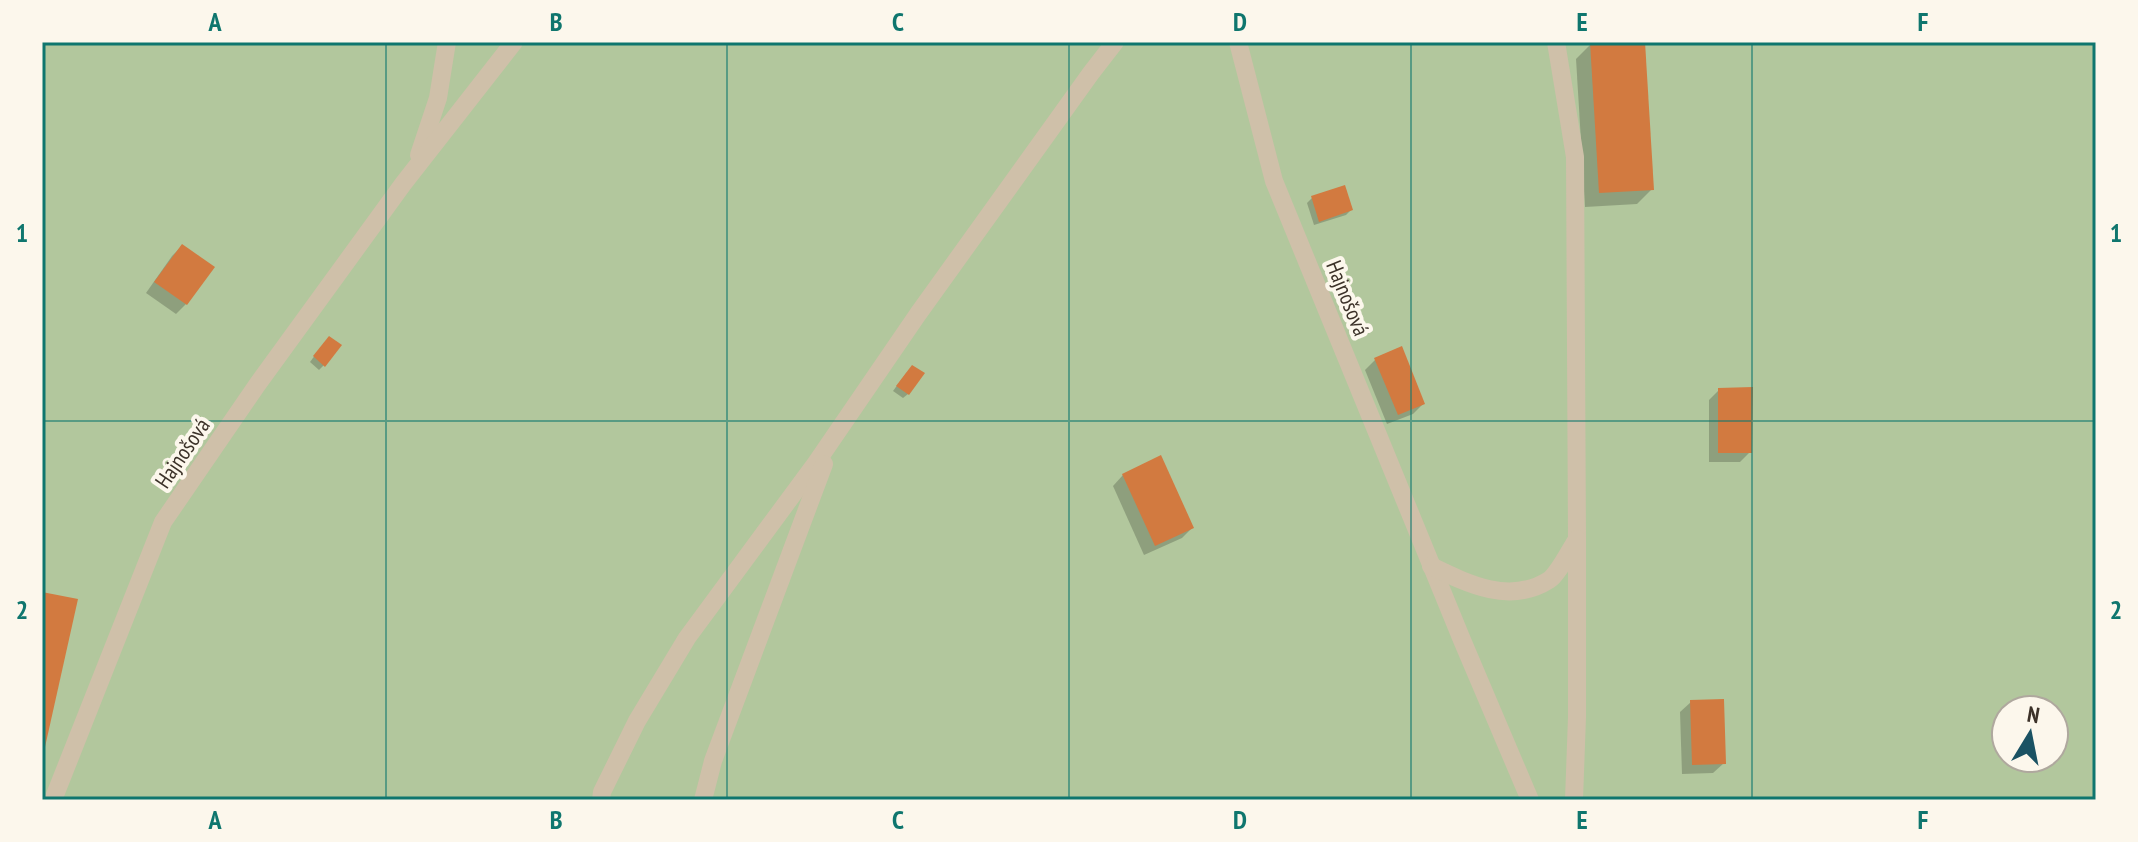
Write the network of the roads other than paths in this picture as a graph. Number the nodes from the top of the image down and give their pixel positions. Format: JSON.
{"nodes":[{"id":1,"x":447,"y":42,"type":"edge"},
{"id":2,"x":514,"y":42,"type":"edge"},
{"id":3,"x":1115,"y":42,"type":"edge"},
{"id":4,"x":1238,"y":42,"type":"edge"},
{"id":5,"x":1556,"y":42,"type":"edge"},
{"id":6,"x":414,"y":169,"type":"junction"},
{"id":7,"x":833,"y":438,"type":"junction"},
{"id":8,"x":1577,"y":539,"type":"junction"},
{"id":9,"x":1431,"y":566,"type":"junction"},
{"id":10,"x":53,"y":800,"type":"edge"},
{"id":11,"x":601,"y":800,"type":"edge"},
{"id":12,"x":703,"y":800,"type":"edge"},
{"id":13,"x":1530,"y":800,"type":"edge"},
{"id":14,"x":1574,"y":800,"type":"edge"}],
"edges":[{"from":1,"to":6,"type":"lane","name":"Hajnošová"},
{"from":2,"to":6,"type":"lane","name":"Hajnošová"},
{"from":3,"to":7,"type":"lane"},
{"from":4,"to":9,"type":"lane","name":"Hajnošová"},
{"from":5,"to":8,"type":"lane"},
{"from":6,"to":10,"type":"lane","name":"Hajnošová"},
{"from":7,"to":11,"type":"lane"},
{"from":7,"to":12,"type":"lane"},
{"from":8,"to":9,"type":"lane"},
{"from":8,"to":14,"type":"lane"},
{"from":9,"to":13,"type":"lane","name":"Hajnošová"}]}
